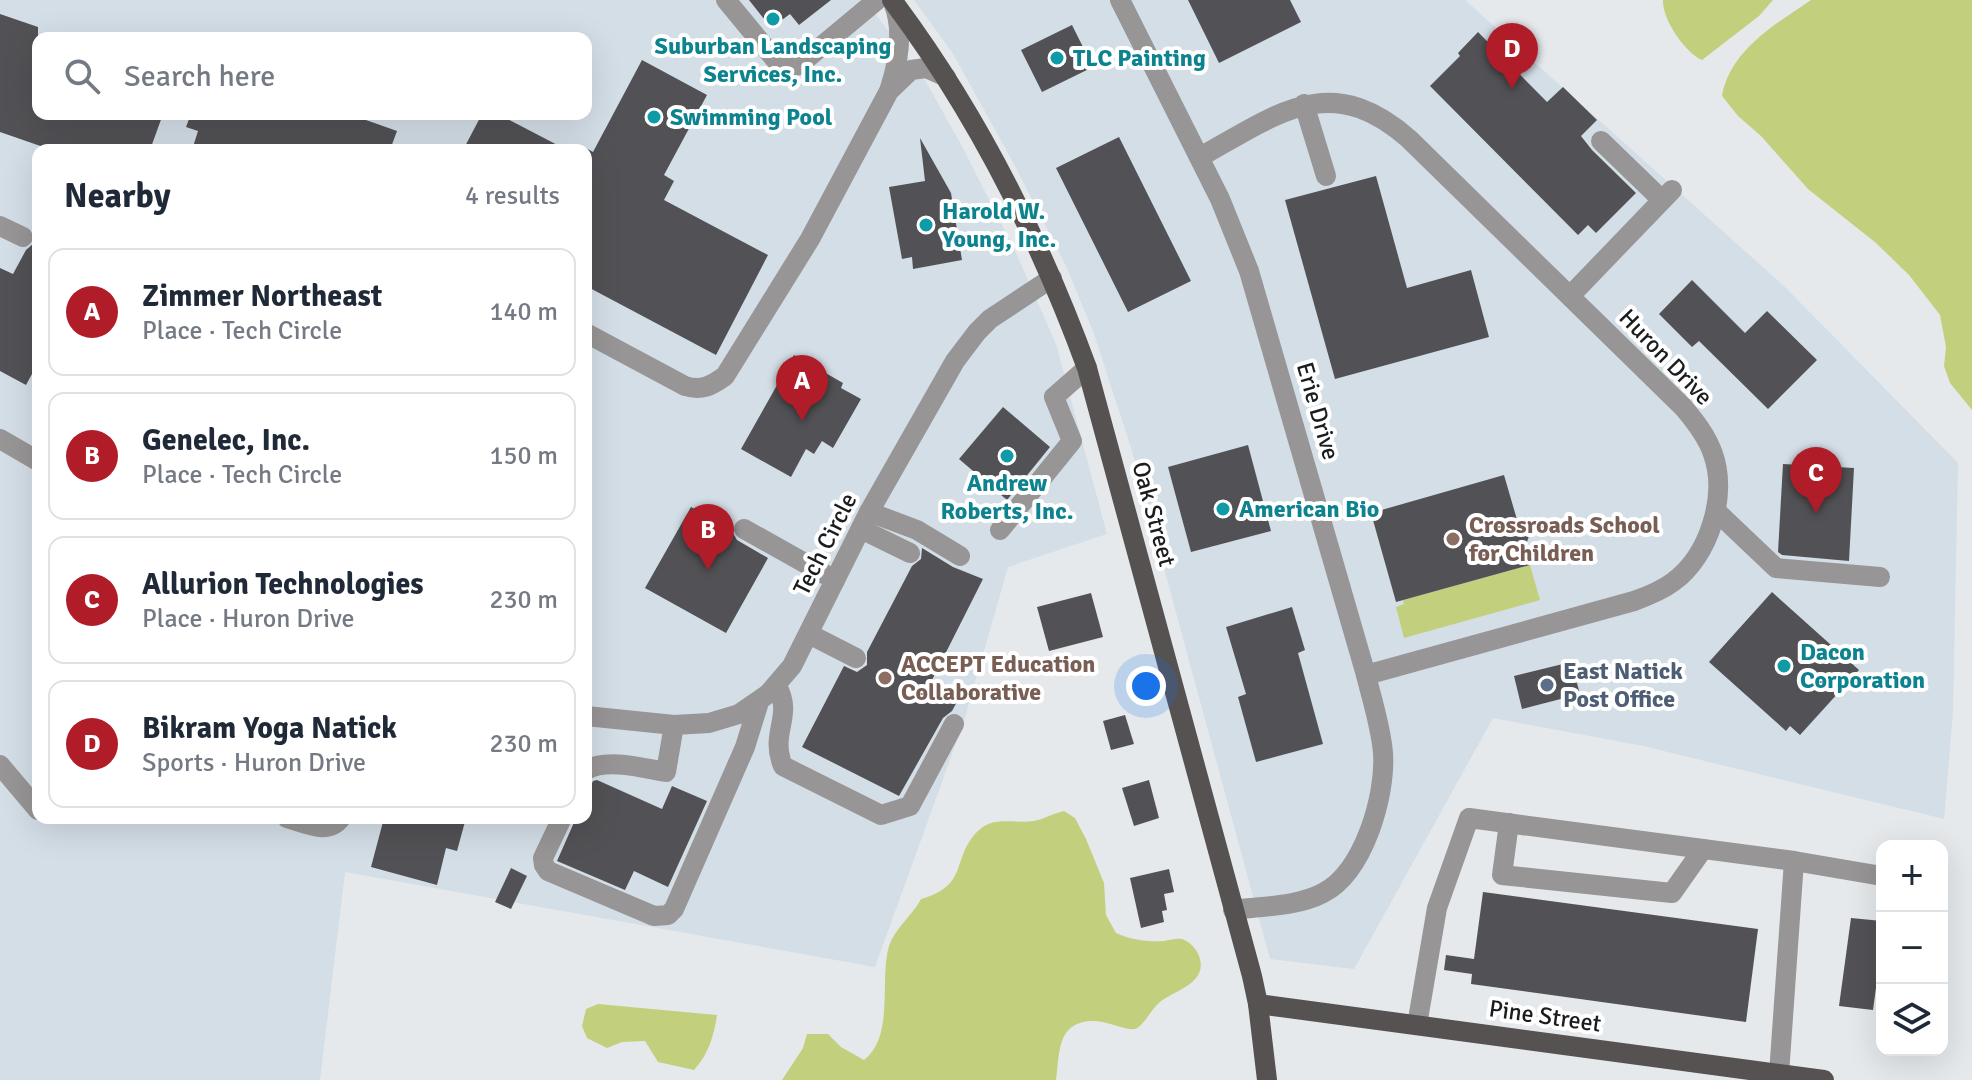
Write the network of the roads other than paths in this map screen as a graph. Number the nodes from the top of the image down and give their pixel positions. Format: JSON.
{"nodes":[{"id":1,"x":726,"y":0,"type":"edge"},
{"id":2,"x":1120,"y":0,"type":"edge"},
{"id":3,"x":887,"y":1,"type":"edge"},
{"id":4,"x":946,"y":77,"type":"junction"},
{"id":5,"x":889,"y":91,"type":"junction"},
{"id":6,"x":1304,"y":104,"type":"junction"},
{"id":7,"x":1601,"y":141,"type":"dead end"},
{"id":8,"x":1200,"y":157,"type":"junction"},
{"id":9,"x":1326,"y":176,"type":"dead end"},
{"id":10,"x":0,"y":226,"type":"edge"},
{"id":11,"x":23,"y":237,"type":"dead end"},
{"id":12,"x":1052,"y":278,"type":"junction"},
{"id":13,"x":1570,"y":296,"type":"junction"},
{"id":14,"x":592,"y":336,"type":"edge"},
{"id":15,"x":1087,"y":368,"type":"junction"},
{"id":16,"x":0,"y":439,"type":"edge"},
{"id":17,"x":32,"y":452,"type":"edge"},
{"id":18,"x":1716,"y":511,"type":"junction"},
{"id":19,"x":865,"y":520,"type":"junction"},
{"id":20,"x":744,"y":529,"type":"dead end"},
{"id":21,"x":1000,"y":530,"type":"dead end"},
{"id":22,"x":910,"y":553,"type":"dead end"},
{"id":23,"x":960,"y":556,"type":"dead end"},
{"id":24,"x":1880,"y":577,"type":"dead end"},
{"id":25,"x":835,"y":580,"type":"junction"},
{"id":26,"x":809,"y":634,"type":"junction"},
{"id":27,"x":856,"y":658,"type":"dead end"},
{"id":28,"x":1366,"y":675,"type":"junction"},
{"id":29,"x":777,"y":686,"type":"junction"},
{"id":30,"x":759,"y":702,"type":"junction"},
{"id":31,"x":592,"y":717,"type":"edge"},
{"id":32,"x":954,"y":724,"type":"dead end"},
{"id":33,"x":674,"y":725,"type":"junction"},
{"id":34,"x":0,"y":765,"type":"edge"},
{"id":35,"x":592,"y":767,"type":"edge"},
{"id":36,"x":32,"y":803,"type":"edge"},
{"id":37,"x":1509,"y":823,"type":"junction"},
{"id":38,"x":311,"y":824,"type":"edge"},
{"id":39,"x":337,"y":824,"type":"edge"},
{"id":40,"x":559,"y":824,"type":"edge"},
{"id":41,"x":1703,"y":849,"type":"junction"},
{"id":42,"x":1794,"y":861,"type":"junction"},
{"id":43,"x":1876,"y":875,"type":"edge"},
{"id":44,"x":1233,"y":910,"type":"junction"},
{"id":45,"x":1258,"y":1004,"type":"junction"},
{"id":46,"x":1417,"y":1025,"type":"junction"},
{"id":47,"x":1779,"y":1074,"type":"junction"},
{"id":48,"x":1267,"y":1080,"type":"edge"},
{"id":49,"x":1824,"y":1080,"type":"edge"}],
"edges":[{"from":1,"to":3,"type":"street"},
{"from":2,"to":8,"type":"street","name":"Erie Drive"},
{"from":3,"to":4,"type":"main road","name":"Oak Street"},
{"from":3,"to":5,"type":"street"},
{"from":4,"to":5,"type":"street"},
{"from":4,"to":12,"type":"main road","name":"Oak Street"},
{"from":5,"to":14,"type":"street"},
{"from":6,"to":8,"type":"street","name":"Huron Drive"},
{"from":6,"to":9,"type":"street"},
{"from":6,"to":13,"type":"street","name":"Huron Drive"},
{"from":7,"to":13,"type":"street"},
{"from":8,"to":28,"type":"street","name":"Erie Drive"},
{"from":10,"to":11,"type":"street"},
{"from":12,"to":15,"type":"main road","name":"Oak Street"},
{"from":12,"to":19,"type":"street","name":"Tech Circle"},
{"from":13,"to":18,"type":"street","name":"Huron Drive"},
{"from":15,"to":21,"type":"street"},
{"from":15,"to":44,"type":"main road","name":"Oak Street"},
{"from":16,"to":17,"type":"street"},
{"from":18,"to":24,"type":"street"},
{"from":18,"to":28,"type":"street","name":"Huron Drive"},
{"from":19,"to":22,"type":"street"},
{"from":19,"to":23,"type":"street"},
{"from":19,"to":25,"type":"street","name":"Tech Circle"},
{"from":20,"to":25,"type":"street"},
{"from":25,"to":26,"type":"street","name":"Tech Circle"},
{"from":26,"to":27,"type":"street"},
{"from":26,"to":29,"type":"street","name":"Tech Circle"},
{"from":28,"to":44,"type":"street","name":"Erie Drive"},
{"from":29,"to":30,"type":"street","name":"Tech Circle"},
{"from":29,"to":32,"type":"street"},
{"from":30,"to":33,"type":"street","name":"Tech Circle"},
{"from":30,"to":40,"type":"street"},
{"from":31,"to":33,"type":"street","name":"Tech Circle"},
{"from":33,"to":35,"type":"street"},
{"from":34,"to":36,"type":"street"},
{"from":37,"to":41,"type":"street"},
{"from":37,"to":41,"type":"street"},
{"from":37,"to":46,"type":"street"},
{"from":38,"to":39,"type":"street"},
{"from":41,"to":42,"type":"street"},
{"from":42,"to":43,"type":"street"},
{"from":42,"to":47,"type":"street"},
{"from":44,"to":45,"type":"main road","name":"Oak Street"},
{"from":45,"to":46,"type":"main road","name":"Pine Street"},
{"from":45,"to":48,"type":"main road","name":"Oak Street"},
{"from":46,"to":47,"type":"main road","name":"Pine Street"},
{"from":47,"to":49,"type":"main road","name":"Pine Street"}]}
